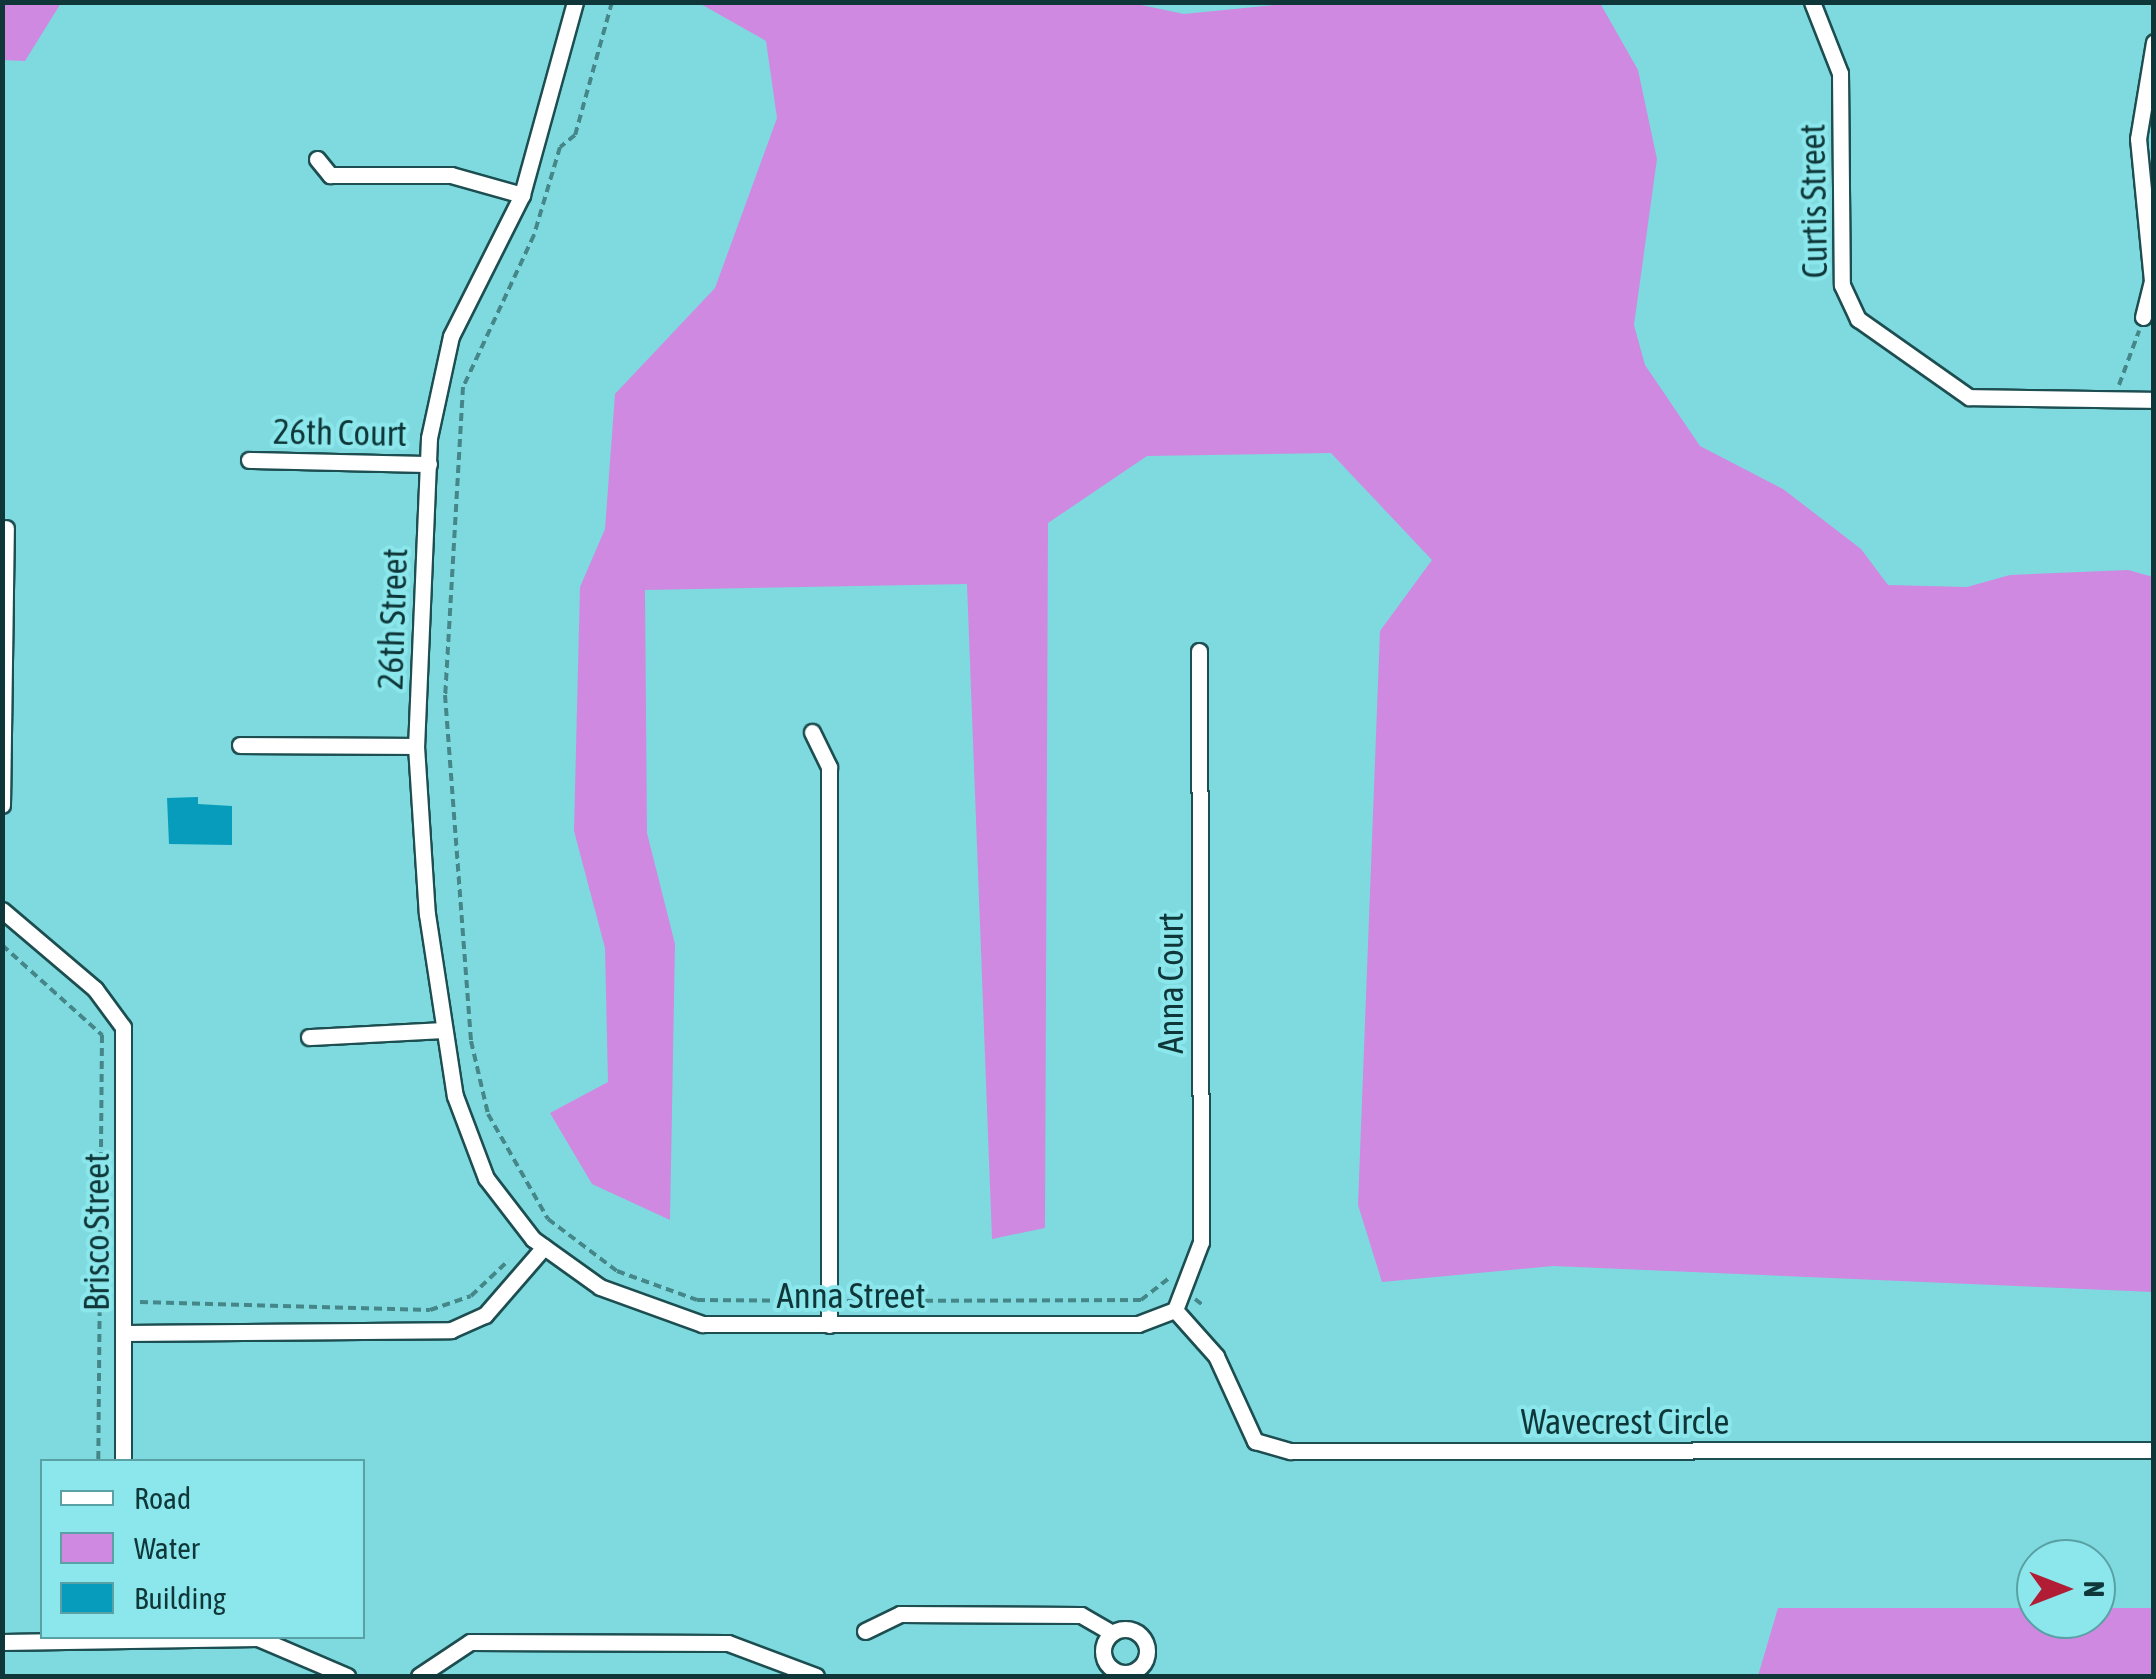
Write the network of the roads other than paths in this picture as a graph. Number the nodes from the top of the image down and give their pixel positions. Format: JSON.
{"nodes":[{"id":1,"x":575,"y":2,"type":"edge"},
{"id":2,"x":1812,"y":2,"type":"edge"},
{"id":3,"x":2154,"y":42,"type":"edge"},
{"id":4,"x":317,"y":159,"type":"dead end"},
{"id":5,"x":522,"y":195,"type":"junction"},
{"id":6,"x":2143,"y":317,"type":"road end"},
{"id":7,"x":2154,"y":400,"type":"edge"},
{"id":8,"x":249,"y":460,"type":"dead end"},
{"id":9,"x":429,"y":464,"type":"junction"},
{"id":10,"x":6,"y":528,"type":"dead end"},
{"id":11,"x":1199,"y":651,"type":"dead end"},
{"id":12,"x":812,"y":732,"type":"dead end"},
{"id":13,"x":240,"y":745,"type":"dead end"},
{"id":14,"x":416,"y":746,"type":"junction"},
{"id":15,"x":2,"y":805,"type":"edge"},
{"id":16,"x":2,"y":910,"type":"edge"},
{"id":17,"x":441,"y":1030,"type":"junction"},
{"id":18,"x":309,"y":1036,"type":"dead end"},
{"id":19,"x":536,"y":1241,"type":"junction"},
{"id":20,"x":1174,"y":1310,"type":"junction"},
{"id":21,"x":828,"y":1325,"type":"junction"},
{"id":22,"x":126,"y":1332,"type":"junction"},
{"id":23,"x":2154,"y":1450,"type":"edge"},
{"id":24,"x":124,"y":1459,"type":"edge"},
{"id":25,"x":866,"y":1631,"type":"dead end"},
{"id":26,"x":1112,"y":1633,"type":"junction"},
{"id":27,"x":122,"y":1639,"type":"edge"},
{"id":28,"x":260,"y":1639,"type":"edge"},
{"id":29,"x":2,"y":1642,"type":"edge"},
{"id":30,"x":1104,"y":1671,"type":"edge"},
{"id":31,"x":1138,"y":1674,"type":"edge"},
{"id":32,"x":347,"y":1676,"type":"edge"},
{"id":33,"x":419,"y":1676,"type":"edge"},
{"id":34,"x":816,"y":1676,"type":"edge"}],
"edges":[{"from":1,"to":5,"type":"street","name":"26th Street"},
{"from":2,"to":7,"type":"street","name":"Curtis Street"},
{"from":3,"to":6,"type":"street"},
{"from":4,"to":5,"type":"street"},
{"from":5,"to":9,"type":"street","name":"26th Street"},
{"from":8,"to":9,"type":"street","name":"26th Court"},
{"from":9,"to":14,"type":"street","name":"26th Street"},
{"from":10,"to":15,"type":"street"},
{"from":11,"to":20,"type":"street","name":"Anna Court"},
{"from":12,"to":21,"type":"street"},
{"from":13,"to":14,"type":"street"},
{"from":14,"to":17,"type":"street","name":"26th Street"},
{"from":16,"to":22,"type":"street","name":"Brisco Street"},
{"from":17,"to":18,"type":"street"},
{"from":17,"to":19,"type":"street","name":"26th Street"},
{"from":19,"to":21,"type":"street","name":"Anna Street"},
{"from":19,"to":22,"type":"street"},
{"from":20,"to":21,"type":"street","name":"Anna Street"},
{"from":20,"to":23,"type":"street","name":"Wavecrest Circle"},
{"from":22,"to":24,"type":"street","name":"Brisco Street"},
{"from":25,"to":26,"type":"street"},
{"from":26,"to":30,"type":"street"},
{"from":26,"to":31,"type":"street"},
{"from":27,"to":29,"type":"street"},
{"from":28,"to":32,"type":"street"},
{"from":30,"to":31,"type":"street"},
{"from":33,"to":34,"type":"street"}]}
